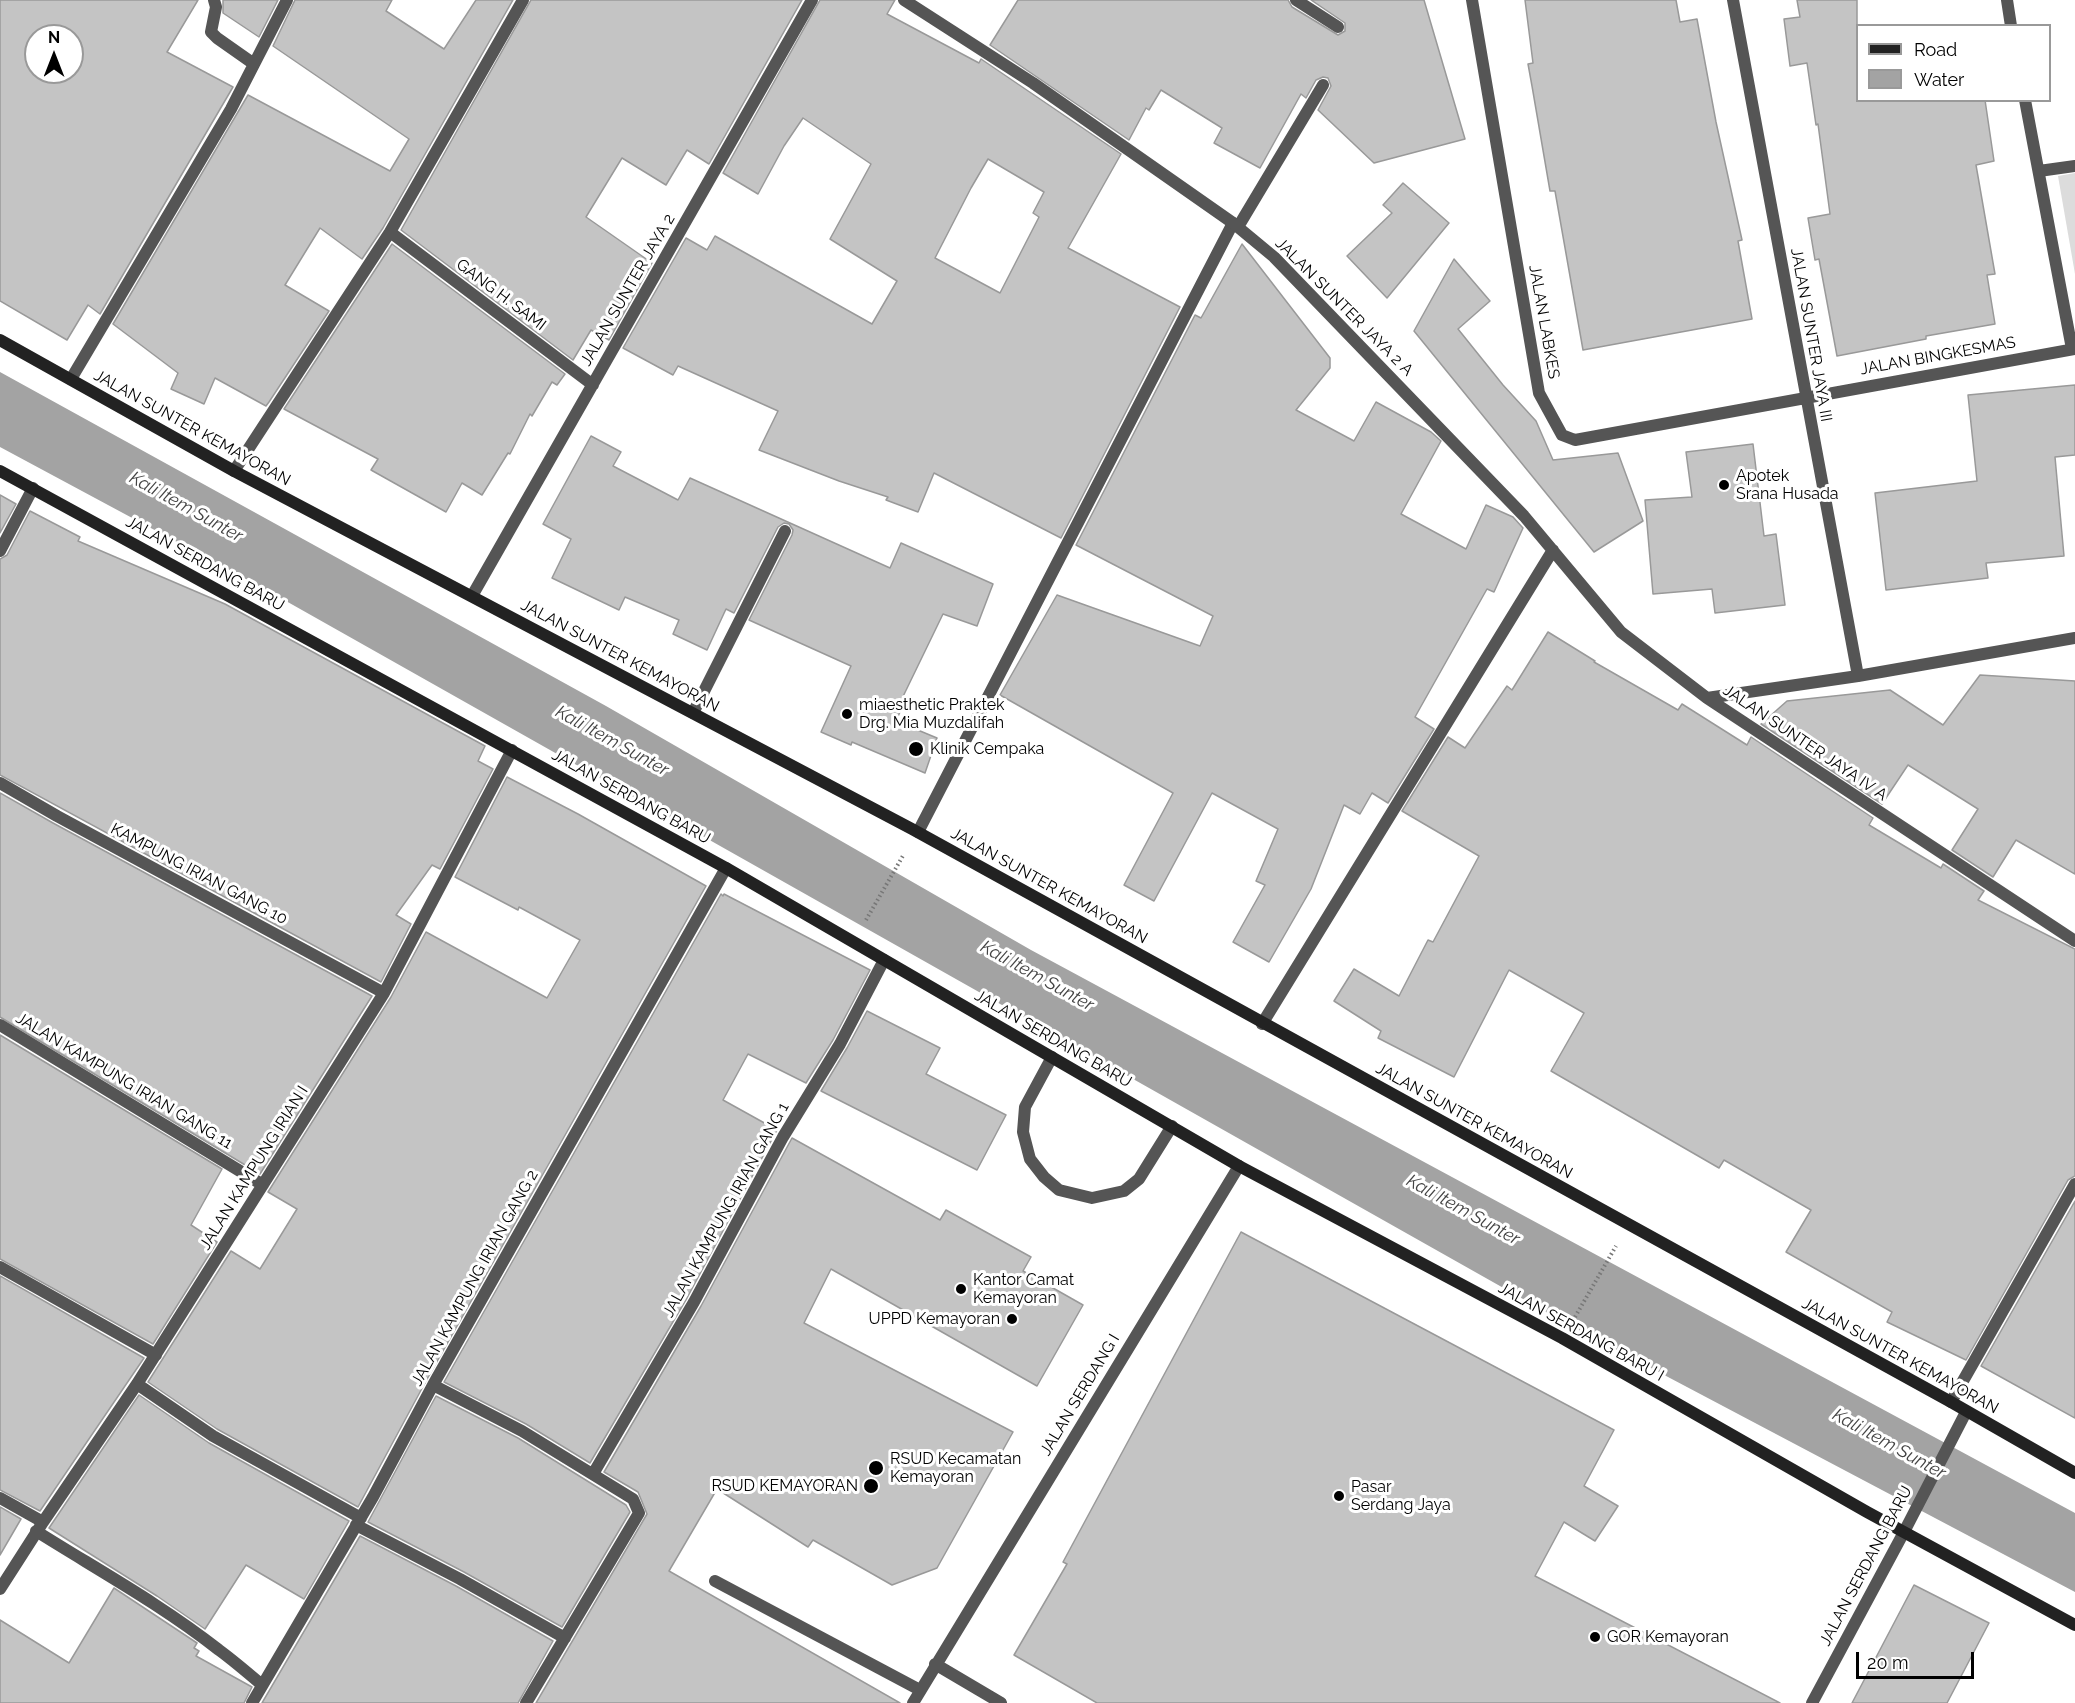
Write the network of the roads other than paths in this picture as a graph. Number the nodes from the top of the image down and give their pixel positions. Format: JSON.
{"nodes":[{"id":1,"x":214,"y":0,"type":"edge"},
{"id":2,"x":287,"y":0,"type":"edge"},
{"id":3,"x":523,"y":0,"type":"edge"},
{"id":4,"x":812,"y":0,"type":"edge"},
{"id":5,"x":904,"y":0,"type":"edge"},
{"id":6,"x":1296,"y":0,"type":"edge"},
{"id":7,"x":1472,"y":0,"type":"edge"},
{"id":8,"x":1733,"y":0,"type":"edge"},
{"id":9,"x":2007,"y":0,"type":"edge"},
{"id":10,"x":2011,"y":24,"type":"edge"},
{"id":11,"x":1338,"y":27,"type":"dead end"},
{"id":12,"x":254,"y":64,"type":"junction"},
{"id":13,"x":1323,"y":85,"type":"dead end"},
{"id":14,"x":2025,"y":102,"type":"edge"},
{"id":15,"x":2075,"y":166,"type":"edge"},
{"id":16,"x":2039,"y":171,"type":"junction"},
{"id":17,"x":1235,"y":225,"type":"junction"},
{"id":18,"x":390,"y":232,"type":"junction"},
{"id":19,"x":0,"y":340,"type":"edge"},
{"id":20,"x":2074,"y":349,"type":"edge"},
{"id":21,"x":71,"y":380,"type":"junction"},
{"id":22,"x":593,"y":385,"type":"junction"},
{"id":23,"x":1806,"y":396,"type":"junction"},
{"id":24,"x":0,"y":471,"type":"edge"},
{"id":25,"x":234,"y":471,"type":"junction"},
{"id":26,"x":33,"y":488,"type":"junction"},
{"id":27,"x":785,"y":531,"type":"dead end"},
{"id":28,"x":1553,"y":550,"type":"junction"},
{"id":29,"x":0,"y":551,"type":"edge"},
{"id":30,"x":472,"y":596,"type":"junction"},
{"id":31,"x":2075,"y":638,"type":"edge"},
{"id":32,"x":1858,"y":676,"type":"junction"},
{"id":33,"x":1707,"y":698,"type":"junction"},
{"id":34,"x":693,"y":713,"type":"junction"},
{"id":35,"x":512,"y":750,"type":"junction"},
{"id":36,"x":0,"y":783,"type":"edge"},
{"id":37,"x":918,"y":832,"type":"junction"},
{"id":38,"x":726,"y":868,"type":"junction"},
{"id":39,"x":2075,"y":941,"type":"edge"},
{"id":40,"x":884,"y":960,"type":"junction"},
{"id":41,"x":384,"y":993,"type":"junction"},
{"id":42,"x":1262,"y":1024,"type":"junction"},
{"id":43,"x":0,"y":1025,"type":"edge"},
{"id":44,"x":1052,"y":1057,"type":"junction"},
{"id":45,"x":1172,"y":1126,"type":"junction"},
{"id":46,"x":1239,"y":1166,"type":"junction"},
{"id":47,"x":2075,"y":1184,"type":"edge"},
{"id":48,"x":263,"y":1185,"type":"junction"},
{"id":49,"x":0,"y":1267,"type":"edge"},
{"id":50,"x":156,"y":1354,"type":"junction"},
{"id":51,"x":433,"y":1385,"type":"junction"},
{"id":52,"x":144,"y":1388,"type":"junction"},
{"id":53,"x":1951,"y":1402,"type":"junction"},
{"id":54,"x":1966,"y":1412,"type":"junction"},
{"id":55,"x":2075,"y":1473,"type":"edge"},
{"id":56,"x":592,"y":1474,"type":"junction"},
{"id":57,"x":0,"y":1498,"type":"edge"},
{"id":58,"x":359,"y":1521,"type":"junction"},
{"id":59,"x":1904,"y":1532,"type":"junction"},
{"id":60,"x":45,"y":1534,"type":"junction"},
{"id":61,"x":715,"y":1581,"type":"dead end"},
{"id":62,"x":0,"y":1589,"type":"edge"},
{"id":63,"x":2075,"y":1625,"type":"edge"},
{"id":64,"x":565,"y":1638,"type":"junction"},
{"id":65,"x":935,"y":1664,"type":"junction"},
{"id":66,"x":262,"y":1685,"type":"junction"},
{"id":67,"x":920,"y":1690,"type":"junction"},
{"id":68,"x":252,"y":1703,"type":"edge"},
{"id":69,"x":526,"y":1703,"type":"edge"},
{"id":70,"x":913,"y":1703,"type":"edge"},
{"id":71,"x":1001,"y":1703,"type":"edge"},
{"id":72,"x":1812,"y":1703,"type":"edge"}],
"edges":[{"from":1,"to":12,"type":"street"},
{"from":2,"to":12,"type":"street"},
{"from":3,"to":18,"type":"street"},
{"from":4,"to":22,"type":"street","name":"JALAN SUNTER JAYA 2"},
{"from":5,"to":17,"type":"street","name":"JALAN SUNTER JAYA 2 A"},
{"from":6,"to":11,"type":"street"},
{"from":7,"to":23,"type":"street","name":"JALAN LABKES"},
{"from":8,"to":23,"type":"street","name":"JALAN SUNTER JAYA III"},
{"from":9,"to":10,"type":"street"},
{"from":12,"to":21,"type":"street"},
{"from":13,"to":17,"type":"street"},
{"from":14,"to":16,"type":"street"},
{"from":15,"to":16,"type":"street"},
{"from":16,"to":20,"type":"street"},
{"from":17,"to":28,"type":"street","name":"JALAN SUNTER JAYA 2 A"},
{"from":17,"to":37,"type":"street"},
{"from":18,"to":22,"type":"street","name":"GANG H. SAMI"},
{"from":18,"to":25,"type":"street"},
{"from":19,"to":21,"type":"main road","name":"JALAN SUNTER KEMAYORAN"},
{"from":20,"to":23,"type":"street","name":"JALAN BINGKESMAS"},
{"from":21,"to":25,"type":"main road","name":"JALAN SUNTER KEMAYORAN"},
{"from":22,"to":30,"type":"street","name":"JALAN SUNTER JAYA 2"},
{"from":23,"to":32,"type":"street","name":"JALAN SUNTER JAYA III"},
{"from":24,"to":26,"type":"main road","name":"JALAN SERDANG BARU"},
{"from":25,"to":30,"type":"main road","name":"JALAN SUNTER KEMAYORAN"},
{"from":26,"to":29,"type":"street"},
{"from":26,"to":35,"type":"main road","name":"JALAN SERDANG BARU"},
{"from":27,"to":34,"type":"street"},
{"from":28,"to":33,"type":"street","name":"JALAN SUNTER JAYA 2 A"},
{"from":28,"to":42,"type":"street"},
{"from":30,"to":34,"type":"main road","name":"JALAN SUNTER KEMAYORAN"},
{"from":31,"to":32,"type":"street","name":"JALAN SUNTER JAYA IV A"},
{"from":32,"to":33,"type":"street","name":"JALAN SUNTER JAYA IV A"},
{"from":33,"to":39,"type":"street","name":"JALAN SUNTER JAYA IV A"},
{"from":34,"to":37,"type":"main road","name":"JALAN SUNTER KEMAYORAN"},
{"from":35,"to":38,"type":"main road","name":"JALAN SERDANG BARU"},
{"from":35,"to":41,"type":"street","name":"JALAN KAMPUNG IRIAN I"},
{"from":36,"to":41,"type":"street","name":"KAMPUNG IRIAN GANG 10"},
{"from":37,"to":42,"type":"main road","name":"JALAN SUNTER KEMAYORAN"},
{"from":38,"to":40,"type":"main road","name":"JALAN SERDANG BARU"},
{"from":38,"to":51,"type":"street","name":"JALAN KAMPUNG IRIAN GANG 2"},
{"from":40,"to":44,"type":"main road","name":"JALAN SERDANG BARU"},
{"from":40,"to":56,"type":"street","name":"JALAN KAMPUNG IRIAN GANG 1"},
{"from":41,"to":48,"type":"street","name":"JALAN KAMPUNG IRIAN I"},
{"from":42,"to":53,"type":"main road","name":"JALAN SUNTER KEMAYORAN"},
{"from":43,"to":48,"type":"street","name":"JALAN KAMPUNG IRIAN GANG 11"},
{"from":44,"to":45,"type":"main road","name":"JALAN SERDANG BARU"},
{"from":44,"to":45,"type":"street"},
{"from":45,"to":46,"type":"main road","name":"JALAN SERDANG BARU"},
{"from":46,"to":59,"type":"main road","name":"JALAN SERDANG BARU I"},
{"from":46,"to":65,"type":"street","name":"JALAN SERDANG I"},
{"from":47,"to":53,"type":"street"},
{"from":48,"to":50,"type":"street","name":"JALAN KAMPUNG IRIAN I"},
{"from":49,"to":50,"type":"street"},
{"from":50,"to":52,"type":"street","name":"JALAN KAMPUNG IRIAN I"},
{"from":51,"to":56,"type":"street"},
{"from":51,"to":58,"type":"street","name":"JALAN KAMPUNG IRIAN GANG 2"},
{"from":52,"to":58,"type":"street"},
{"from":52,"to":60,"type":"street","name":"JALAN KAMPUNG IRIAN I"},
{"from":53,"to":54,"type":"main road","name":"JALAN SUNTER KEMAYORAN"},
{"from":54,"to":55,"type":"main road","name":"JALAN SUNTER KEMAYORAN"},
{"from":54,"to":59,"type":"street","name":"JALAN SERDANG BARU"},
{"from":56,"to":64,"type":"street"},
{"from":57,"to":60,"type":"street"},
{"from":58,"to":64,"type":"street"},
{"from":58,"to":66,"type":"street","name":"JALAN KAMPUNG IRIAN GANG 2"},
{"from":59,"to":63,"type":"main road","name":"JALAN SERDANG BARU I"},
{"from":59,"to":72,"type":"street","name":"JALAN SERDANG BARU"},
{"from":60,"to":62,"type":"street","name":"JALAN KAMPUNG IRIAN I"},
{"from":60,"to":66,"type":"street"},
{"from":61,"to":67,"type":"street"},
{"from":64,"to":69,"type":"street"},
{"from":65,"to":67,"type":"street","name":"JALAN SERDANG I"},
{"from":65,"to":71,"type":"street"},
{"from":66,"to":68,"type":"street","name":"JALAN KAMPUNG IRIAN GANG 2"},
{"from":67,"to":70,"type":"street","name":"JALAN SERDANG I"}]}
